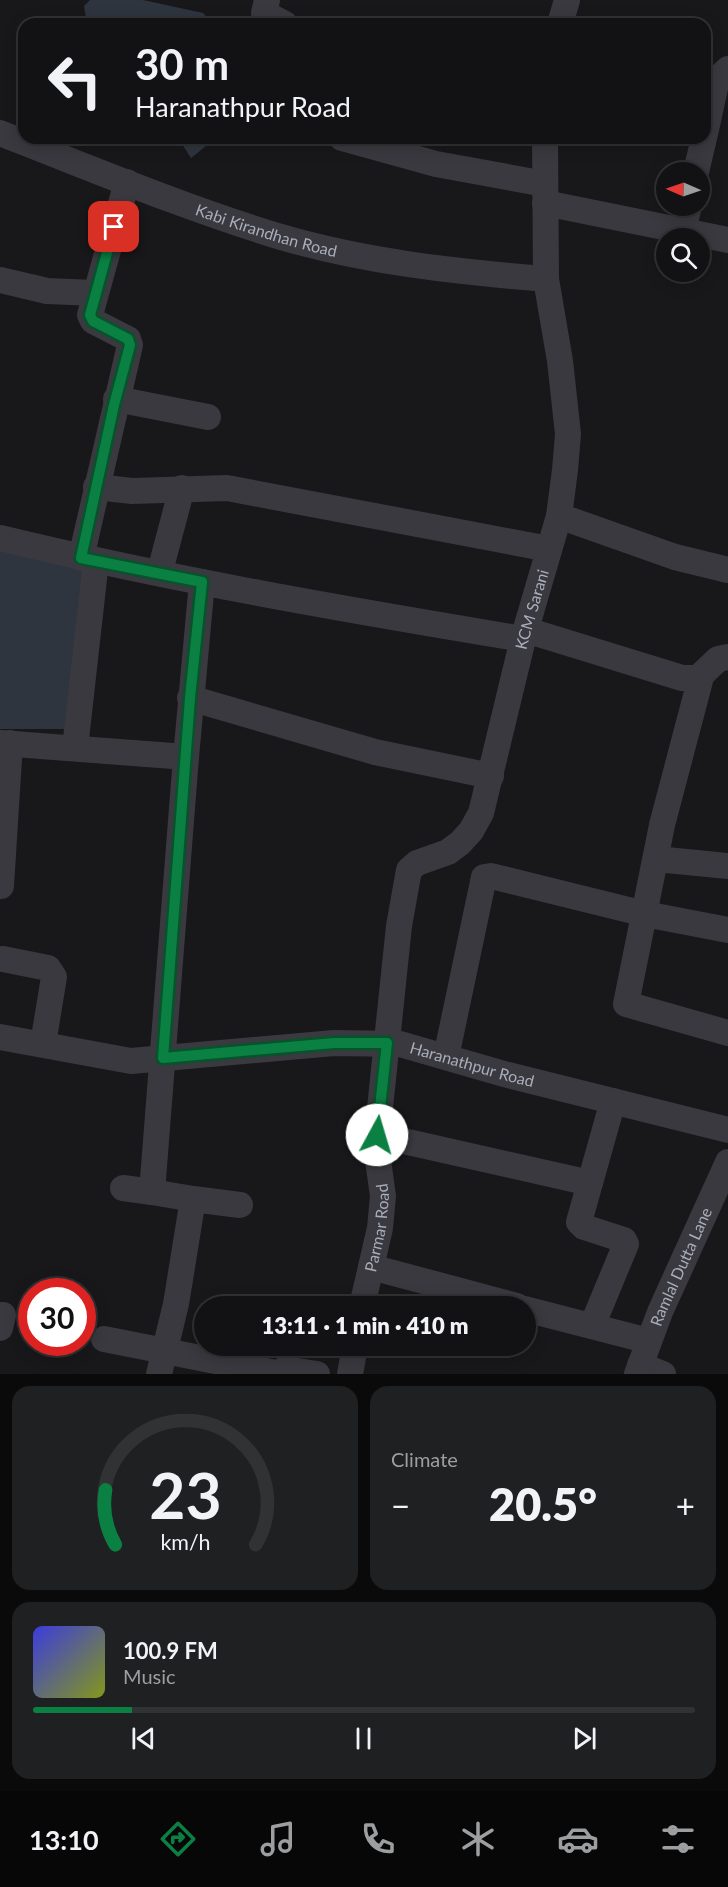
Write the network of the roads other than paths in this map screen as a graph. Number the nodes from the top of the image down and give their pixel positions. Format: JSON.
{"nodes":[{"id":1,"x":267,"y":0,"type":"edge"},
{"id":2,"x":567,"y":0,"type":"edge"},
{"id":3,"x":274,"y":18,"type":"edge"},
{"id":4,"x":562,"y":18,"type":"edge"},
{"id":5,"x":728,"y":69,"type":"edge"},
{"id":6,"x":711,"y":108,"type":"edge"},
{"id":7,"x":0,"y":133,"type":"edge"},
{"id":8,"x":18,"y":140,"type":"edge"},
{"id":9,"x":29,"y":144,"type":"edge"},
{"id":10,"x":364,"y":144,"type":"edge"},
{"id":11,"x":545,"y":144,"type":"edge"},
{"id":12,"x":703,"y":144,"type":"edge"},
{"id":13,"x":698,"y":162,"type":"edge"},
{"id":14,"x":127,"y":182,"type":"junction"},
{"id":15,"x":545,"y":193,"type":"junction"},
{"id":16,"x":672,"y":228,"type":"edge"},
{"id":17,"x":710,"y":236,"type":"edge"},
{"id":18,"x":728,"y":240,"type":"edge"},
{"id":19,"x":546,"y":279,"type":"junction"},
{"id":20,"x":0,"y":280,"type":"edge"},
{"id":21,"x":95,"y":293,"type":"junction"},
{"id":22,"x":116,"y":399,"type":"junction"},
{"id":23,"x":208,"y":417,"type":"dead end"},
{"id":24,"x":96,"y":487,"type":"junction"},
{"id":25,"x":182,"y":488,"type":"junction"},
{"id":26,"x":559,"y":516,"type":"junction"},
{"id":27,"x":0,"y":538,"type":"edge"},
{"id":28,"x":549,"y":549,"type":"junction"},
{"id":29,"x":88,"y":560,"type":"junction"},
{"id":30,"x":728,"y":570,"type":"edge"},
{"id":31,"x":160,"y":572,"type":"junction"},
{"id":32,"x":202,"y":582,"type":"junction"},
{"id":33,"x":525,"y":634,"type":"junction"},
{"id":34,"x":728,"y":657,"type":"edge"},
{"id":35,"x":701,"y":677,"type":"junction"},
{"id":36,"x":190,"y":698,"type":"junction"},
{"id":37,"x":5,"y":743,"type":"edge"},
{"id":38,"x":75,"y":748,"type":"junction"},
{"id":39,"x":186,"y":757,"type":"junction"},
{"id":40,"x":491,"y":776,"type":"junction"},
{"id":41,"x":656,"y":859,"type":"junction"},
{"id":42,"x":728,"y":866,"type":"edge"},
{"id":43,"x":1,"y":886,"type":"edge"},
{"id":44,"x":645,"y":914,"type":"junction"},
{"id":45,"x":728,"y":930,"type":"edge"},
{"id":46,"x":3,"y":959,"type":"dead end"},
{"id":47,"x":728,"y":1033,"type":"edge"},
{"id":48,"x":0,"y":1037,"type":"edge"},
{"id":49,"x":387,"y":1043,"type":"junction"},
{"id":50,"x":43,"y":1044,"type":"junction"},
{"id":51,"x":446,"y":1057,"type":"junction"},
{"id":52,"x":163,"y":1058,"type":"junction"},
{"id":53,"x":613,"y":1101,"type":"junction"},
{"id":54,"x":728,"y":1130,"type":"edge"},
{"id":55,"x":377,"y":1135,"type":"junction"},
{"id":56,"x":728,"y":1162,"type":"edge"},
{"id":57,"x":590,"y":1183,"type":"junction"},
{"id":58,"x":123,"y":1188,"type":"dead end"},
{"id":59,"x":152,"y":1192,"type":"junction"},
{"id":60,"x":193,"y":1199,"type":"junction"},
{"id":61,"x":240,"y":1205,"type":"dead end"},
{"id":62,"x":371,"y":1267,"type":"junction"},
{"id":63,"x":364,"y":1296,"type":"edge"},
{"id":64,"x":480,"y":1296,"type":"edge"},
{"id":65,"x":536,"y":1312,"type":"edge"},
{"id":66,"x":591,"y":1326,"type":"junction"},
{"id":67,"x":104,"y":1339,"type":"dead end"},
{"id":68,"x":649,"y":1341,"type":"junction"},
{"id":69,"x":353,"y":1356,"type":"edge"},
{"id":70,"x":162,"y":1363,"type":"edge"},
{"id":71,"x":647,"y":1371,"type":"edge"},
{"id":72,"x":276,"y":1374,"type":"edge"},
{"id":73,"x":317,"y":1374,"type":"edge"},
{"id":74,"x":350,"y":1374,"type":"edge"}],
"edges":[{"from":1,"to":3,"type":"street"},
{"from":2,"to":4,"type":"street"},
{"from":5,"to":6,"type":"street"},
{"from":7,"to":8,"type":"street","name":"Kabi Kirandhan Road"},
{"from":9,"to":14,"type":"street","name":"Kabi Kirandhan Road"},
{"from":10,"to":15,"type":"street"},
{"from":11,"to":15,"type":"street","name":"KCM Sarani"},
{"from":12,"to":13,"type":"street"},
{"from":14,"to":19,"type":"street","name":"Kabi Kirandhan Road"},
{"from":14,"to":21,"type":"street"},
{"from":15,"to":16,"type":"street"},
{"from":15,"to":19,"type":"street","name":"KCM Sarani"},
{"from":17,"to":18,"type":"street"},
{"from":19,"to":26,"type":"street","name":"KCM Sarani"},
{"from":20,"to":21,"type":"street"},
{"from":21,"to":22,"type":"street"},
{"from":22,"to":23,"type":"street"},
{"from":22,"to":24,"type":"street"},
{"from":24,"to":25,"type":"street"},
{"from":24,"to":29,"type":"street"},
{"from":25,"to":28,"type":"street"},
{"from":25,"to":31,"type":"street"},
{"from":26,"to":28,"type":"street","name":"KCM Sarani"},
{"from":26,"to":30,"type":"street"},
{"from":27,"to":29,"type":"street"},
{"from":28,"to":33,"type":"street","name":"KCM Sarani"},
{"from":29,"to":31,"type":"street"},
{"from":29,"to":38,"type":"street"},
{"from":31,"to":32,"type":"street"},
{"from":32,"to":33,"type":"street"},
{"from":32,"to":36,"type":"street"},
{"from":33,"to":35,"type":"street"},
{"from":33,"to":40,"type":"street","name":"KCM Sarani"},
{"from":34,"to":35,"type":"street"},
{"from":35,"to":41,"type":"street"},
{"from":36,"to":39,"type":"street"},
{"from":36,"to":40,"type":"street"},
{"from":37,"to":38,"type":"street"},
{"from":37,"to":43,"type":"street"},
{"from":38,"to":39,"type":"street"},
{"from":39,"to":52,"type":"street"},
{"from":40,"to":49,"type":"street","name":"KCM Sarani"},
{"from":41,"to":42,"type":"street"},
{"from":41,"to":44,"type":"street"},
{"from":44,"to":45,"type":"street"},
{"from":44,"to":47,"type":"street"},
{"from":44,"to":51,"type":"street"},
{"from":46,"to":50,"type":"street"},
{"from":48,"to":50,"type":"street","name":"Haranathpur Road"},
{"from":49,"to":51,"type":"street","name":"Haranathpur Road"},
{"from":49,"to":52,"type":"street","name":"Haranathpur Road"},
{"from":49,"to":55,"type":"street","name":"Parmar Road"},
{"from":50,"to":52,"type":"street","name":"Haranathpur Road"},
{"from":51,"to":53,"type":"street","name":"Haranathpur Road"},
{"from":52,"to":59,"type":"street"},
{"from":53,"to":54,"type":"street","name":"Haranathpur Road"},
{"from":53,"to":57,"type":"street"},
{"from":55,"to":57,"type":"street"},
{"from":55,"to":62,"type":"street","name":"Parmar Road"},
{"from":56,"to":68,"type":"street","name":"Ramlal Dutta Lane"},
{"from":57,"to":66,"type":"street"},
{"from":58,"to":59,"type":"street"},
{"from":59,"to":60,"type":"street"},
{"from":60,"to":61,"type":"street"},
{"from":60,"to":70,"type":"street"},
{"from":62,"to":63,"type":"street","name":"Parmar Road"},
{"from":62,"to":64,"type":"street"},
{"from":65,"to":66,"type":"street"},
{"from":66,"to":68,"type":"street"},
{"from":67,"to":70,"type":"street"},
{"from":68,"to":71,"type":"street","name":"Ramlal Dutta Lane"},
{"from":69,"to":74,"type":"street"},
{"from":70,"to":72,"type":"street"},
{"from":72,"to":73,"type":"street"}]}
